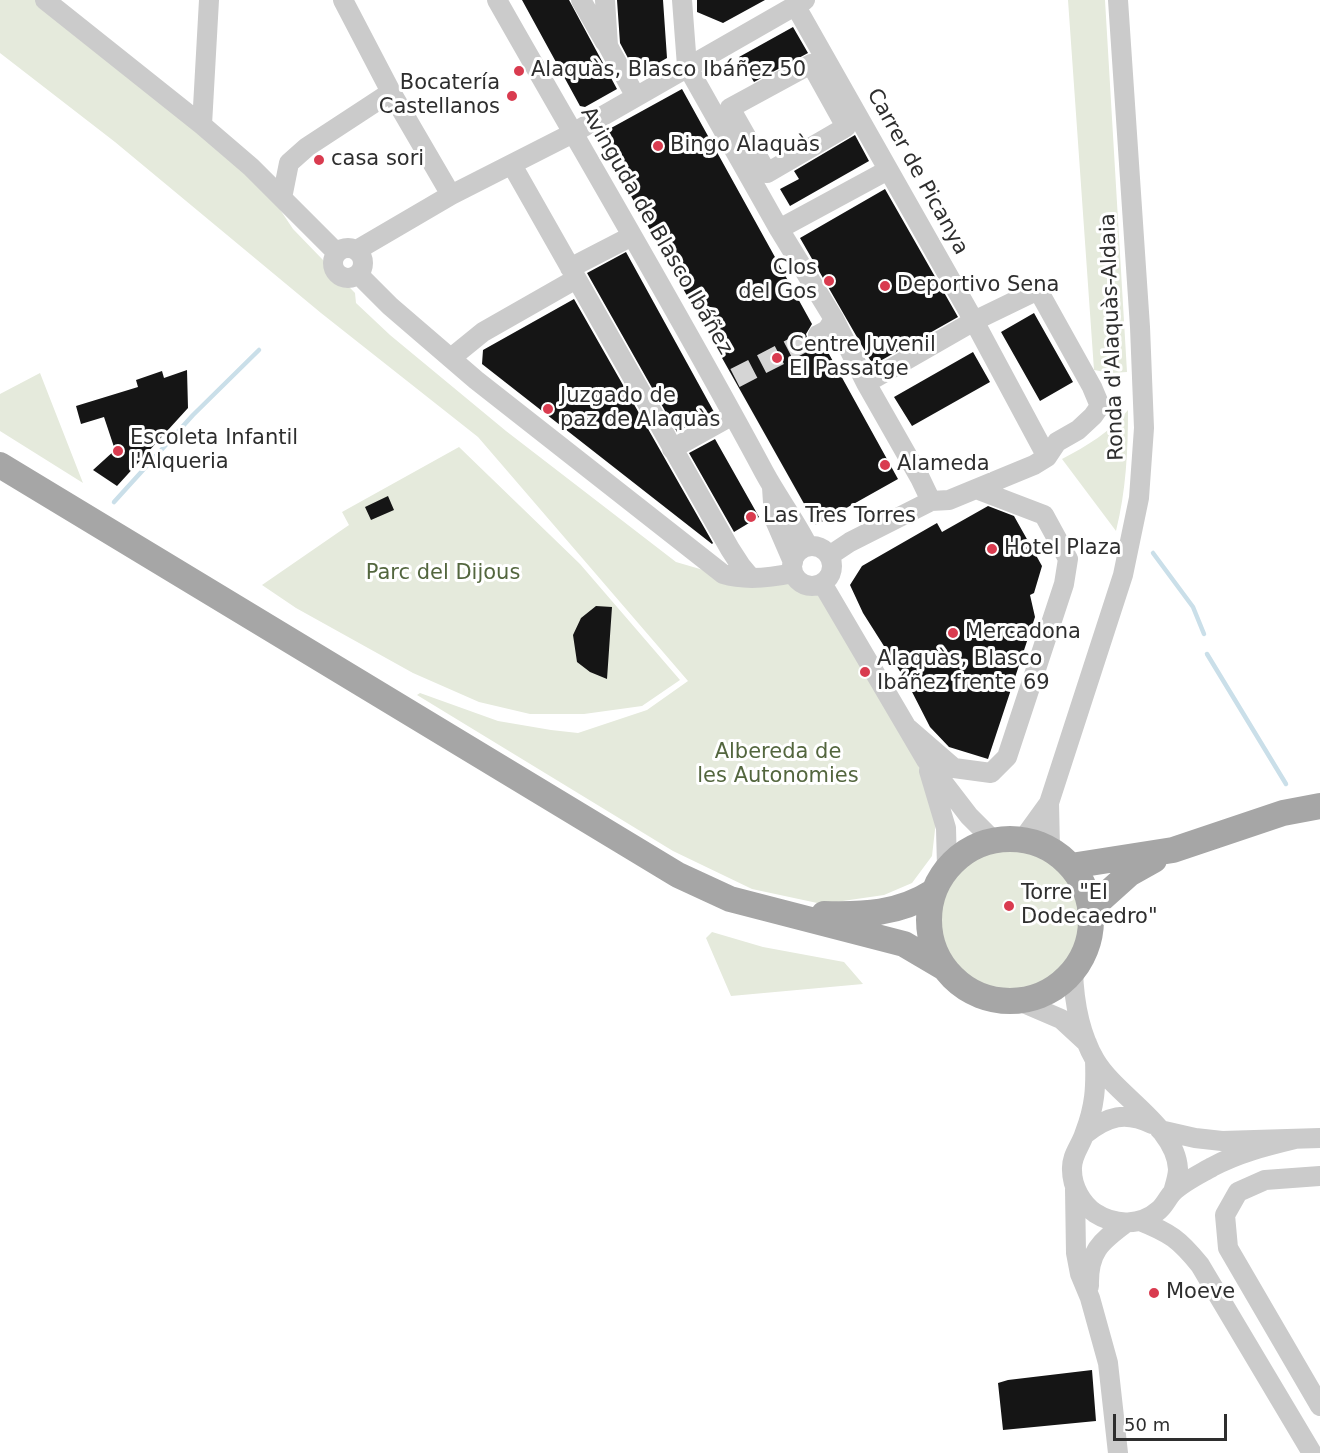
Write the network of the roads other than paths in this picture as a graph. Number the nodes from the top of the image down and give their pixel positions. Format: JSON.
{"nodes":[{"id":1,"x":45,"y":0,"type":"edge"},
{"id":2,"x":209,"y":0,"type":"edge"},
{"id":3,"x":343,"y":0,"type":"edge"},
{"id":4,"x":496,"y":0,"type":"edge"},
{"id":5,"x":581,"y":0,"type":"edge"},
{"id":6,"x":605,"y":0,"type":"edge"},
{"id":7,"x":682,"y":0,"type":"edge"},
{"id":8,"x":1119,"y":0,"type":"edge"},
{"id":9,"x":800,"y":3,"type":"edge"},
{"id":10,"x":62,"y":6,"type":"edge"},
{"id":11,"x":608,"y":46,"type":"junction"},
{"id":12,"x":811,"y":64,"type":"joint"},
{"id":13,"x":687,"y":66,"type":"junction"},
{"id":14,"x":391,"y":92,"type":"junction"},
{"id":15,"x":636,"y":97,"type":"junction"},
{"id":16,"x":202,"y":125,"type":"junction"},
{"id":17,"x":573,"y":133,"type":"junction"},
{"id":18,"x":512,"y":165,"type":"junction"},
{"id":19,"x":888,"y":170,"type":"junction"},
{"id":20,"x":452,"y":195,"type":"junction"},
{"id":21,"x":282,"y":198,"type":"junction"},
{"id":22,"x":779,"y":230,"type":"junction"},
{"id":23,"x":632,"y":236,"type":"junction"},
{"id":24,"x":357,"y":250,"type":"junction"},
{"id":25,"x":337,"y":253,"type":"junction"},
{"id":26,"x":358,"y":274,"type":"junction"},
{"id":27,"x":573,"y":274,"type":"junction"},
{"id":28,"x":834,"y":319,"type":"junction"},
{"id":29,"x":974,"y":321,"type":"junction"},
{"id":30,"x":818,"y":335,"type":"tunnel mouth"},
{"id":31,"x":451,"y":358,"type":"junction"},
{"id":32,"x":866,"y":383,"type":"junction"},
{"id":33,"x":733,"y":415,"type":"junction"},
{"id":34,"x":672,"y":449,"type":"junction"},
{"id":35,"x":1047,"y":457,"type":"junction"},
{"id":36,"x":0,"y":465,"type":"edge"},
{"id":37,"x":772,"y":487,"type":"junction"},
{"id":38,"x":976,"y":489,"type":"junction"},
{"id":39,"x":931,"y":501,"type":"junction"},
{"id":40,"x":729,"y":546,"type":"junction"},
{"id":41,"x":808,"y":546,"type":"junction"},
{"id":42,"x":829,"y":556,"type":"junction"},
{"id":43,"x":707,"y":562,"type":"junction"},
{"id":44,"x":793,"y":568,"type":"junction"},
{"id":45,"x":751,"y":578,"type":"junction"},
{"id":46,"x":822,"y":583,"type":"junction"},
{"id":47,"x":909,"y":729,"type":"junction"},
{"id":48,"x":926,"y":760,"type":"junction"},
{"id":49,"x":1049,"y":803,"type":"junction"},
{"id":50,"x":1320,"y":806,"type":"edge"},
{"id":51,"x":1023,"y":839,"type":"junction"},
{"id":52,"x":993,"y":840,"type":"junction"},
{"id":53,"x":1050,"y":849,"type":"junction"},
{"id":54,"x":1173,"y":850,"type":"junction"},
{"id":55,"x":1071,"y":866,"type":"junction"},
{"id":56,"x":947,"y":867,"type":"junction"},
{"id":57,"x":933,"y":892,"type":"junction"},
{"id":58,"x":1090,"y":909,"type":"junction"},
{"id":59,"x":788,"y":913,"type":"junction"},
{"id":60,"x":942,"y":967,"type":"junction"},
{"id":61,"x":1074,"y":971,"type":"junction"},
{"id":62,"x":1019,"y":1001,"type":"junction"},
{"id":63,"x":1091,"y":1051,"type":"junction"},
{"id":64,"x":1159,"y":1128,"type":"junction"},
{"id":65,"x":1085,"y":1134,"type":"junction"},
{"id":66,"x":1320,"y":1138,"type":"edge"},
{"id":67,"x":1295,"y":1139,"type":"junction"},
{"id":68,"x":1320,"y":1176,"type":"edge"},
{"id":69,"x":1075,"y":1189,"type":"junction"},
{"id":70,"x":1173,"y":1192,"type":"junction"},
{"id":71,"x":1133,"y":1222,"type":"junction"},
{"id":72,"x":1090,"y":1298,"type":"junction"},
{"id":73,"x":1320,"y":1406,"type":"edge"},
{"id":74,"x":1118,"y":1453,"type":"edge"},
{"id":75,"x":1312,"y":1453,"type":"edge"}],
"edges":[{"from":1,"to":10,"type":"street"},
{"from":2,"to":16,"type":"street"},
{"from":3,"to":14,"type":"street"},
{"from":4,"to":17,"type":"street","name":"Avinguda de Blasco Ibáñez"},
{"from":5,"to":11,"type":"street"},
{"from":6,"to":11,"type":"street"},
{"from":7,"to":13,"type":"street"},
{"from":8,"to":49,"type":"street","name":"Ronda d'Alaquàs-Aldaia"},
{"from":9,"to":13,"type":"street"},
{"from":9,"to":19,"type":"street","name":"Carrer de Picanya"},
{"from":10,"to":16,"type":"street"},
{"from":11,"to":15,"type":"street"},
{"from":12,"to":12,"type":"street"},
{"from":13,"to":15,"type":"street"},
{"from":13,"to":22,"type":"street"},
{"from":14,"to":20,"type":"street"},
{"from":14,"to":21,"type":"street"},
{"from":15,"to":17,"type":"street"},
{"from":16,"to":21,"type":"street"},
{"from":17,"to":18,"type":"street"},
{"from":17,"to":23,"type":"street","name":"Avinguda de Blasco Ibáñez"},
{"from":18,"to":20,"type":"street"},
{"from":18,"to":27,"type":"street"},
{"from":19,"to":22,"type":"street"},
{"from":19,"to":29,"type":"street","name":"Carrer de Picanya"},
{"from":20,"to":24,"type":"street"},
{"from":21,"to":25,"type":"street"},
{"from":22,"to":28,"type":"street"},
{"from":23,"to":27,"type":"street"},
{"from":23,"to":33,"type":"street","name":"Avinguda de Blasco Ibáñez"},
{"from":24,"to":25,"type":"street"},
{"from":24,"to":26,"type":"street"},
{"from":25,"to":26,"type":"street"},
{"from":26,"to":31,"type":"street"},
{"from":27,"to":31,"type":"street"},
{"from":27,"to":34,"type":"street"},
{"from":28,"to":30,"type":"street"},
{"from":28,"to":32,"type":"street"},
{"from":29,"to":32,"type":"street"},
{"from":29,"to":35,"type":"street","name":"Carrer de Picanya"},
{"from":29,"to":35,"type":"street"},
{"from":31,"to":43,"type":"street"},
{"from":32,"to":39,"type":"street"},
{"from":33,"to":34,"type":"street"},
{"from":33,"to":37,"type":"street","name":"Avinguda de Blasco Ibáñez"},
{"from":34,"to":40,"type":"street"},
{"from":35,"to":38,"type":"street"},
{"from":36,"to":59,"type":"main road"},
{"from":37,"to":41,"type":"street","name":"Avinguda de Blasco Ibáñez"},
{"from":37,"to":44,"type":"street","name":"Avinguda de Blasco Ibáñez"},
{"from":38,"to":39,"type":"street"},
{"from":38,"to":47,"type":"street"},
{"from":39,"to":42,"type":"street"},
{"from":40,"to":43,"type":"street"},
{"from":40,"to":45,"type":"street"},
{"from":41,"to":42,"type":"street"},
{"from":41,"to":44,"type":"street"},
{"from":42,"to":46,"type":"street"},
{"from":43,"to":45,"type":"street"},
{"from":44,"to":45,"type":"street"},
{"from":44,"to":46,"type":"street"},
{"from":46,"to":47,"type":"street"},
{"from":47,"to":48,"type":"street"},
{"from":48,"to":52,"type":"street"},
{"from":48,"to":56,"type":"street"},
{"from":49,"to":51,"type":"street"},
{"from":49,"to":53,"type":"street"},
{"from":50,"to":54,"type":"main road"},
{"from":51,"to":52,"type":"main road"},
{"from":51,"to":53,"type":"main road"},
{"from":52,"to":56,"type":"main road"},
{"from":53,"to":55,"type":"main road"},
{"from":54,"to":55,"type":"main road"},
{"from":54,"to":58,"type":"main road"},
{"from":55,"to":58,"type":"main road"},
{"from":56,"to":57,"type":"main road"},
{"from":57,"to":59,"type":"main road"},
{"from":57,"to":60,"type":"main road"},
{"from":58,"to":61,"type":"main road"},
{"from":59,"to":60,"type":"main road"},
{"from":60,"to":62,"type":"main road"},
{"from":61,"to":62,"type":"main road"},
{"from":61,"to":63,"type":"street"},
{"from":62,"to":63,"type":"street"},
{"from":63,"to":64,"type":"street"},
{"from":63,"to":65,"type":"street"},
{"from":64,"to":65,"type":"street"},
{"from":64,"to":67,"type":"street"},
{"from":64,"to":70,"type":"street"},
{"from":65,"to":69,"type":"street"},
{"from":66,"to":67,"type":"street"},
{"from":67,"to":70,"type":"street"},
{"from":68,"to":73,"type":"street"},
{"from":69,"to":71,"type":"street"},
{"from":69,"to":72,"type":"street"},
{"from":70,"to":71,"type":"street"},
{"from":71,"to":72,"type":"street"},
{"from":71,"to":75,"type":"street"},
{"from":72,"to":74,"type":"street"}]}
